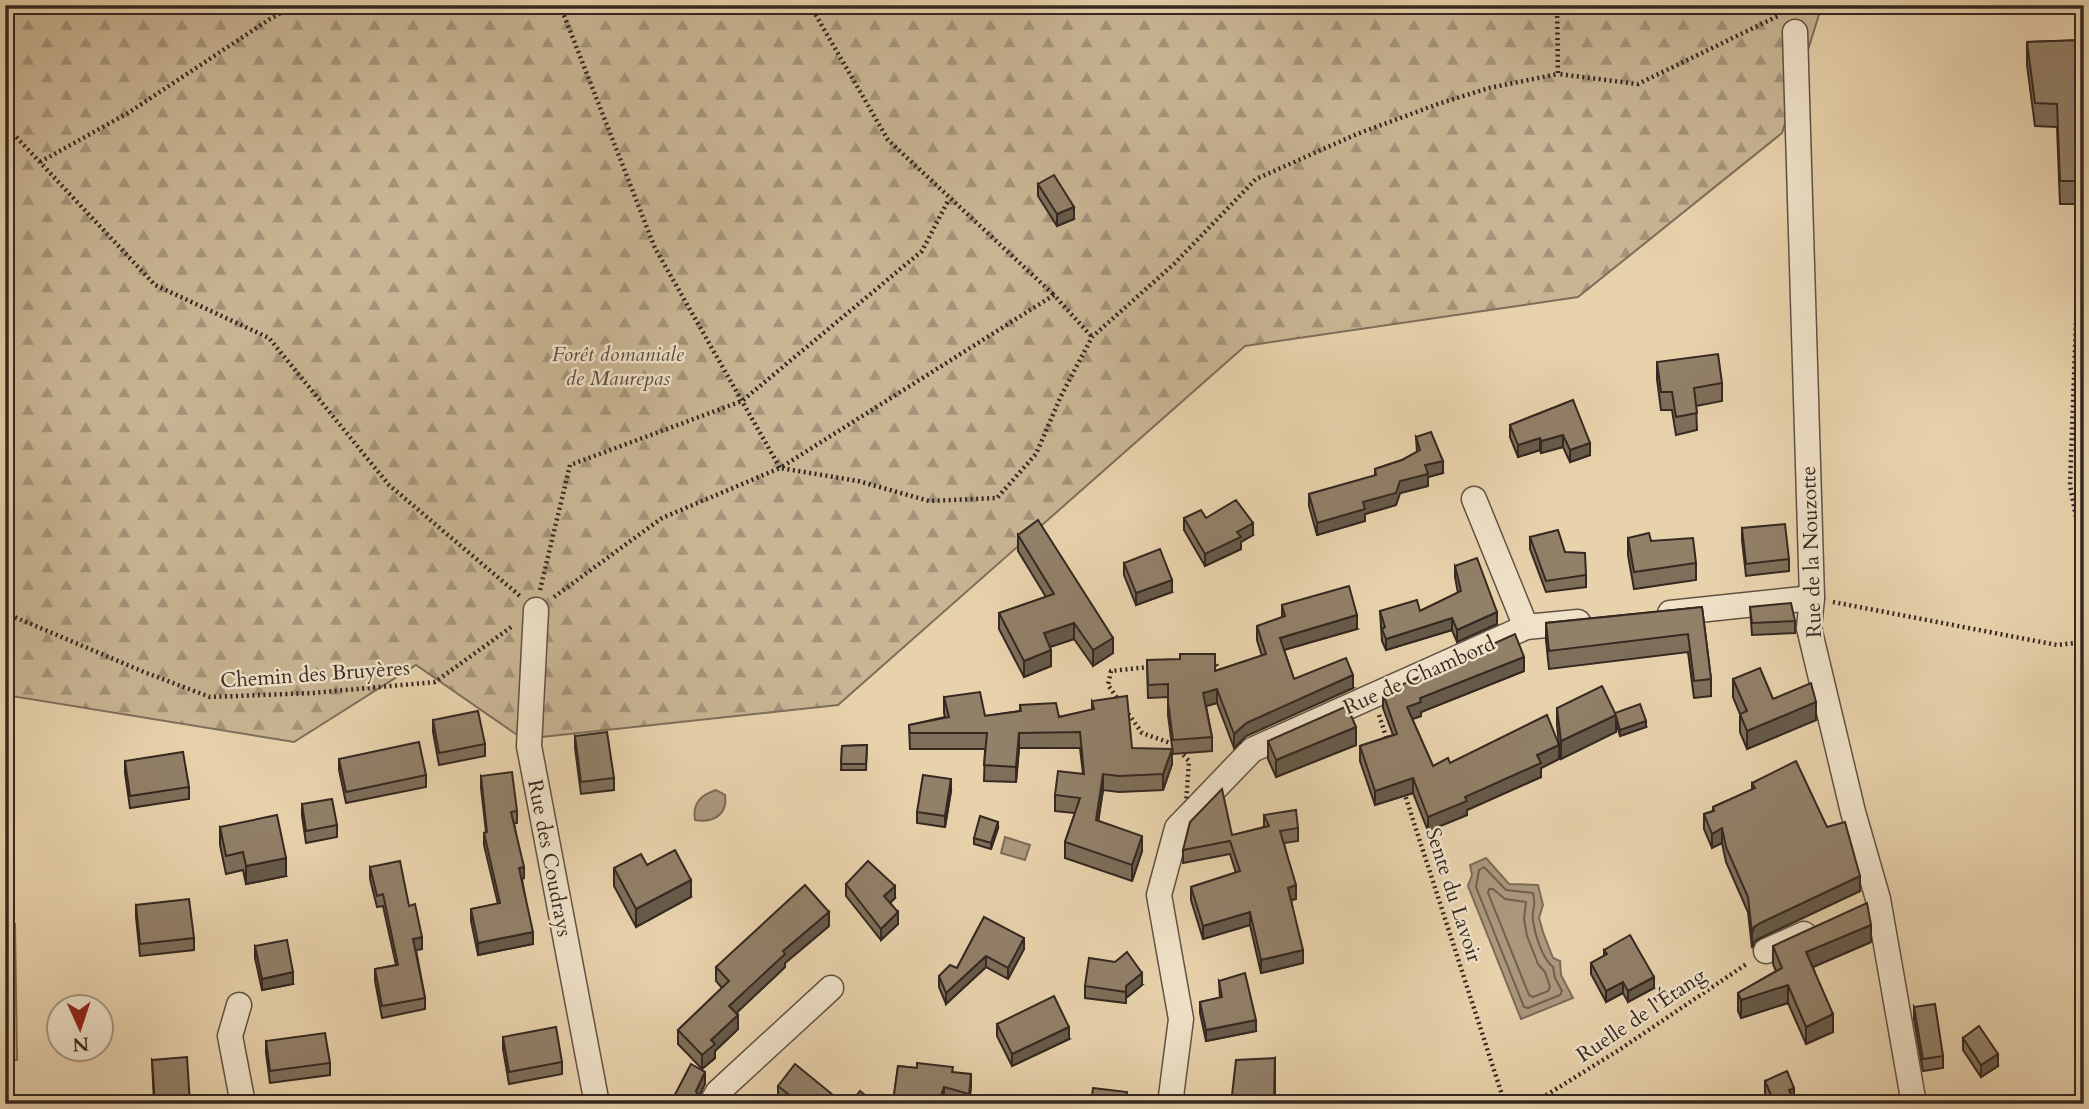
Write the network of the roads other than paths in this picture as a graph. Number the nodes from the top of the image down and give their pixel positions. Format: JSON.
{"nodes":[{"id":1,"x":1790,"y":22,"type":"road end"},
{"id":2,"x":1474,"y":499,"type":"dead end"},
{"id":3,"x":1812,"y":598,"type":"junction"},
{"id":4,"x":536,"y":610,"type":"road end"},
{"id":5,"x":1649,"y":615,"type":"edge"},
{"id":6,"x":1594,"y":620,"type":"edge"},
{"id":7,"x":1526,"y":627,"type":"junction"},
{"id":8,"x":1878,"y":899,"type":"junction"},
{"id":9,"x":1853,"y":911,"type":"edge"},
{"id":10,"x":1829,"y":922,"type":"edge"},
{"id":11,"x":1766,"y":951,"type":"road end"},
{"id":12,"x":831,"y":988,"type":"dead end"},
{"id":13,"x":239,"y":1005,"type":"dead end"},
{"id":14,"x":243,"y":1104,"type":"edge"},
{"id":15,"x":597,"y":1104,"type":"edge"},
{"id":16,"x":711,"y":1104,"type":"edge"},
{"id":17,"x":1170,"y":1104,"type":"edge"},
{"id":18,"x":1914,"y":1104,"type":"edge"}],
"edges":[{"from":1,"to":3,"type":"street","name":"Rue de la Nouzotte"},
{"from":2,"to":7,"type":"street"},
{"from":3,"to":5,"type":"street"},
{"from":3,"to":8,"type":"street","name":"Rue de la Nouzotte"},
{"from":4,"to":15,"type":"street","name":"Rue des Coudrays"},
{"from":6,"to":7,"type":"street","name":"Rue de Chambord"},
{"from":7,"to":17,"type":"street","name":"Rue de Chambord"},
{"from":8,"to":9,"type":"street"},
{"from":8,"to":18,"type":"street","name":"Rue de la Nouzotte"},
{"from":10,"to":11,"type":"street"},
{"from":12,"to":16,"type":"street"},
{"from":13,"to":14,"type":"street"}]}
